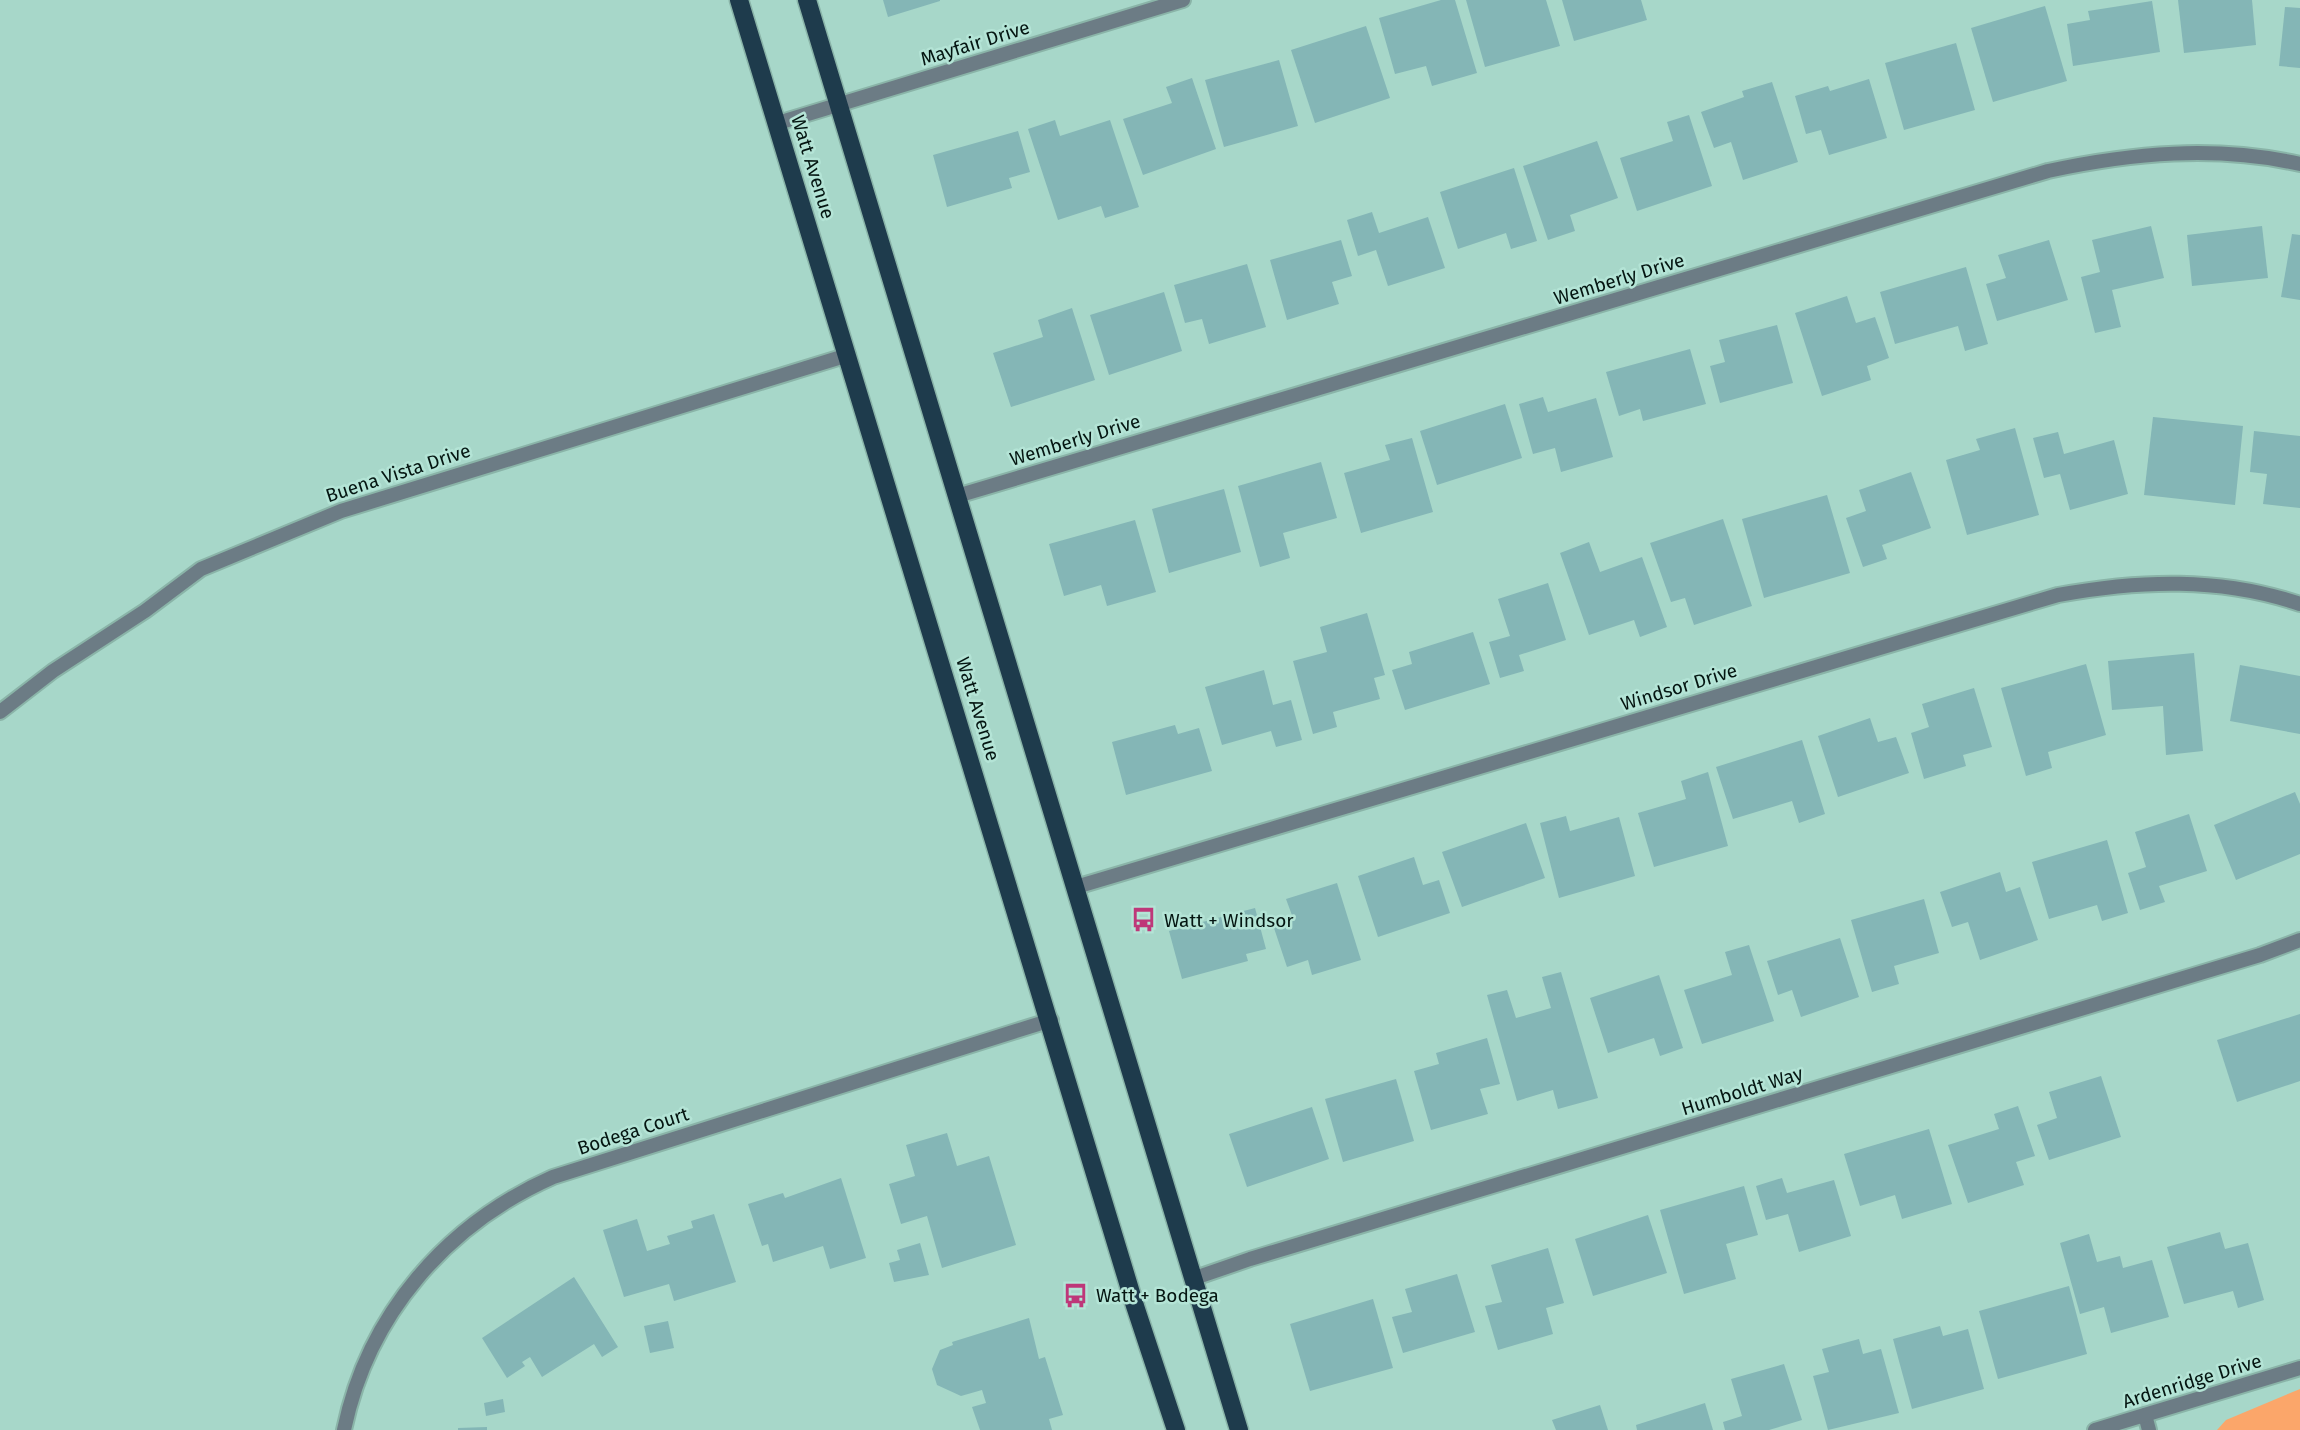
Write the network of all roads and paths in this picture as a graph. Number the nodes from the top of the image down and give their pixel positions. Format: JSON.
{"nodes":[{"id":1,"x":739,"y":0,"type":"edge"},
{"id":2,"x":807,"y":0,"type":"edge"},
{"id":3,"x":1183,"y":0,"type":"edge"},
{"id":4,"x":839,"y":105,"type":"junction"},
{"id":5,"x":778,"y":123,"type":"junction"},
{"id":6,"x":2300,"y":164,"type":"edge"},
{"id":7,"x":848,"y":355,"type":"junction"},
{"id":8,"x":957,"y":496,"type":"junction"},
{"id":9,"x":2300,"y":604,"type":"edge"},
{"id":10,"x":0,"y":712,"type":"edge"},
{"id":11,"x":1076,"y":887,"type":"junction"},
{"id":12,"x":2300,"y":940,"type":"edge"},
{"id":13,"x":1051,"y":1020,"type":"junction"},
{"id":14,"x":1195,"y":1278,"type":"junction"},
{"id":15,"x":2300,"y":1368,"type":"edge"},
{"id":16,"x":2145,"y":1415,"type":"junction"},
{"id":17,"x":344,"y":1430,"type":"edge"},
{"id":18,"x":1177,"y":1430,"type":"edge"},
{"id":19,"x":1239,"y":1430,"type":"edge"},
{"id":20,"x":2095,"y":1430,"type":"edge"},
{"id":21,"x":2149,"y":1430,"type":"edge"}],
"edges":[{"from":1,"to":5,"type":"main road","name":"Watt Avenue"},
{"from":2,"to":4,"type":"main road"},
{"from":3,"to":4,"type":"street","name":"Mayfair Drive"},
{"from":4,"to":5,"type":"street","name":"Mayfair Drive"},
{"from":4,"to":8,"type":"main road"},
{"from":5,"to":7,"type":"main road","name":"Watt Avenue"},
{"from":6,"to":8,"type":"street","name":"Wemberly Drive"},
{"from":7,"to":10,"type":"street","name":"Buena Vista Drive"},
{"from":7,"to":13,"type":"main road","name":"Watt Avenue"},
{"from":8,"to":11,"type":"main road"},
{"from":9,"to":11,"type":"street","name":"Windsor Drive"},
{"from":11,"to":14,"type":"main road"},
{"from":12,"to":14,"type":"street","name":"Humboldt Way"},
{"from":13,"to":17,"type":"street","name":"Bodega Court"},
{"from":13,"to":18,"type":"main road","name":"Watt Avenue"},
{"from":14,"to":19,"type":"main road"},
{"from":15,"to":16,"type":"street","name":"Ardenridge Drive"},
{"from":16,"to":20,"type":"street","name":"Ardenridge Drive"},
{"from":16,"to":21,"type":"street"}]}
